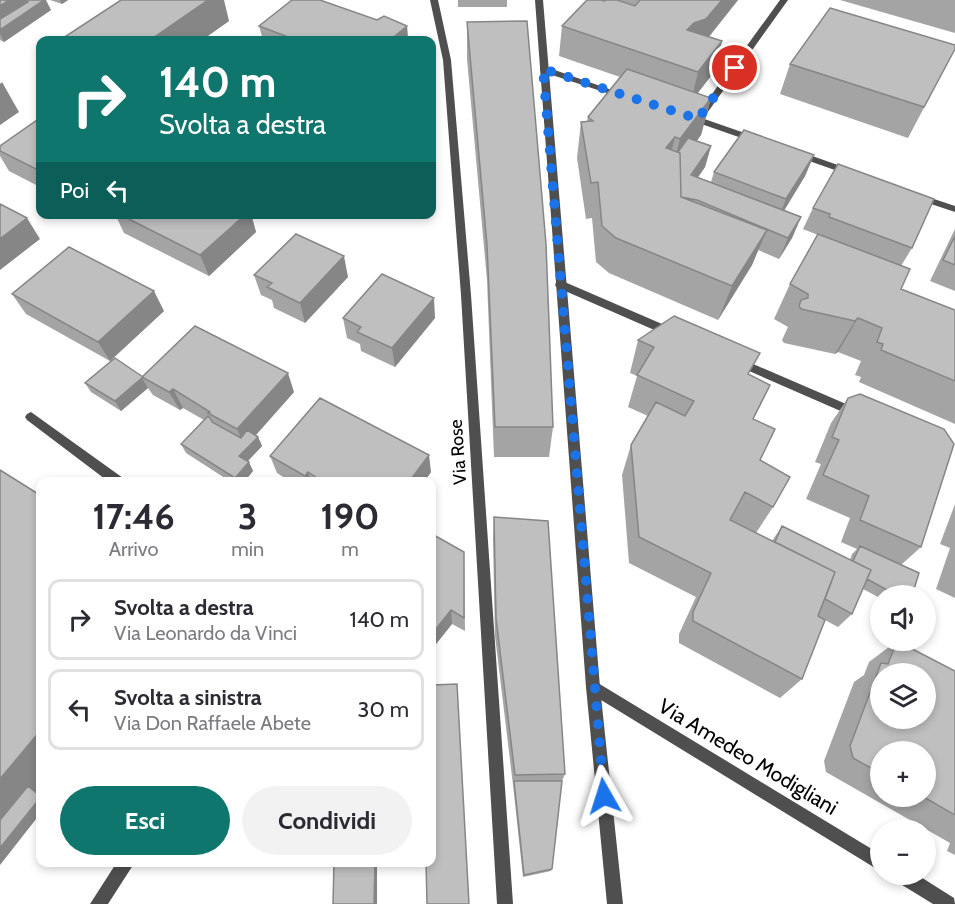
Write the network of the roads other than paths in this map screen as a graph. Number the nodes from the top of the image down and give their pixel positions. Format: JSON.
{"nodes":[{"id":1,"x":434,"y":0,"type":"edge"},
{"id":2,"x":539,"y":0,"type":"edge"},
{"id":3,"x":784,"y":0,"type":"edge"},
{"id":4,"x":543,"y":69,"type":"junction"},
{"id":5,"x":632,"y":98,"type":"edge"},
{"id":6,"x":675,"y":112,"type":"edge"},
{"id":7,"x":698,"y":119,"type":"junction"},
{"id":8,"x":765,"y":143,"type":"edge"},
{"id":9,"x":787,"y":151,"type":"edge"},
{"id":10,"x":854,"y":174,"type":"edge"},
{"id":11,"x":910,"y":194,"type":"edge"},
{"id":12,"x":955,"y":210,"type":"edge"},
{"id":13,"x":560,"y":284,"type":"junction"},
{"id":14,"x":681,"y":337,"type":"edge"},
{"id":15,"x":725,"y":356,"type":"edge"},
{"id":16,"x":32,"y":417,"type":"dead end"},
{"id":17,"x":867,"y":418,"type":"edge"},
{"id":18,"x":112,"y":477,"type":"edge"},
{"id":19,"x":593,"y":687,"type":"junction"},
{"id":20,"x":870,"y":857,"type":"edge"},
{"id":21,"x":124,"y":867,"type":"edge"},
{"id":22,"x":918,"y":885,"type":"edge"},
{"id":23,"x":98,"y":904,"type":"edge"},
{"id":24,"x":505,"y":904,"type":"edge"},
{"id":25,"x":615,"y":904,"type":"edge"},
{"id":26,"x":948,"y":904,"type":"edge"}],
"edges":[{"from":1,"to":24,"type":"street","name":"Via Rose"},
{"from":2,"to":4,"type":"street"},
{"from":3,"to":7,"type":"street"},
{"from":4,"to":5,"type":"street"},
{"from":4,"to":13,"type":"street"},
{"from":6,"to":7,"type":"street"},
{"from":7,"to":8,"type":"street"},
{"from":9,"to":10,"type":"street"},
{"from":11,"to":12,"type":"street"},
{"from":13,"to":14,"type":"street"},
{"from":13,"to":19,"type":"street"},
{"from":15,"to":17,"type":"street"},
{"from":16,"to":18,"type":"street"},
{"from":19,"to":20,"type":"street","name":"Via Amedeo Modigliani"},
{"from":19,"to":25,"type":"street"},
{"from":21,"to":23,"type":"street"},
{"from":22,"to":26,"type":"street"}]}
